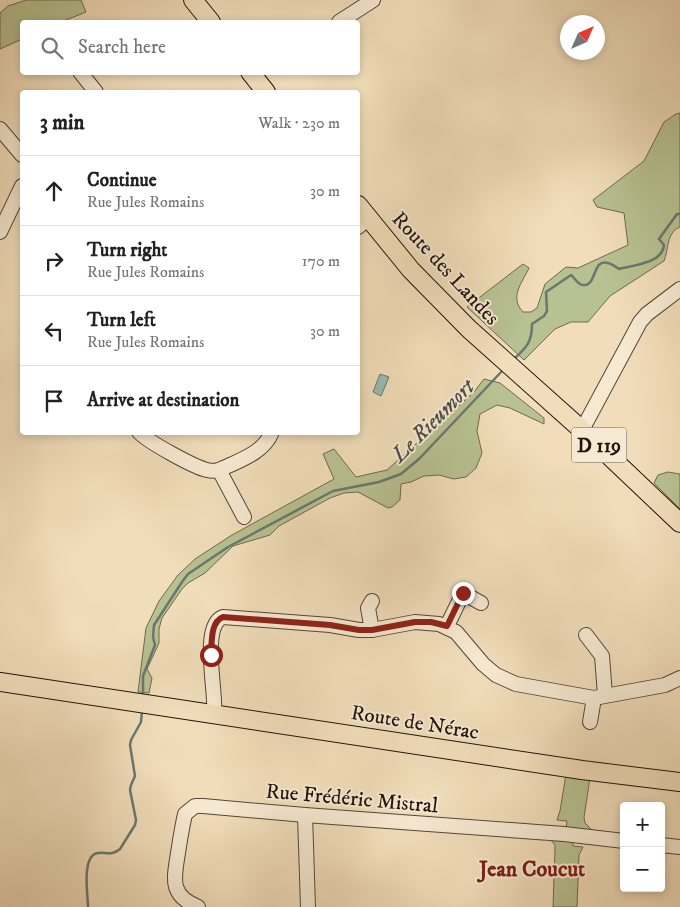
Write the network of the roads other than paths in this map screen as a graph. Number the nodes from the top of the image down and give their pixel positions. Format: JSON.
{"nodes":[{"id":1,"x":193,"y":0,"type":"edge"},
{"id":2,"x":373,"y":0,"type":"edge"},
{"id":3,"x":209,"y":20,"type":"edge"},
{"id":4,"x":342,"y":20,"type":"edge"},
{"id":5,"x":82,"y":75,"type":"edge"},
{"id":6,"x":94,"y":90,"type":"edge"},
{"id":7,"x":0,"y":129,"type":"edge"},
{"id":8,"x":20,"y":153,"type":"edge"},
{"id":9,"x":20,"y":190,"type":"edge"},
{"id":10,"x":361,"y":216,"type":"edge"},
{"id":11,"x":0,"y":232,"type":"edge"},
{"id":12,"x":680,"y":289,"type":"edge"},
{"id":13,"x":582,"y":430,"type":"junction"},
{"id":14,"x":142,"y":435,"type":"edge"},
{"id":15,"x":271,"y":435,"type":"edge"},
{"id":16,"x":219,"y":470,"type":"junction"},
{"id":17,"x":244,"y":517,"type":"dead end"},
{"id":18,"x":680,"y":523,"type":"edge"},
{"id":19,"x":372,"y":601,"type":"dead end"},
{"id":20,"x":481,"y":603,"type":"dead end"},
{"id":21,"x":447,"y":626,"type":"junction"},
{"id":22,"x":372,"y":630,"type":"junction"},
{"id":23,"x":586,"y":636,"type":"dead end"},
{"id":24,"x":680,"y":678,"type":"edge"},
{"id":25,"x":0,"y":682,"type":"edge"},
{"id":26,"x":600,"y":697,"type":"junction"},
{"id":27,"x":214,"y":714,"type":"junction"},
{"id":28,"x":590,"y":722,"type":"dead end"},
{"id":29,"x":680,"y":782,"type":"edge"},
{"id":30,"x":305,"y":816,"type":"junction"},
{"id":31,"x":620,"y":840,"type":"edge"},
{"id":32,"x":665,"y":845,"type":"edge"},
{"id":33,"x":680,"y":847,"type":"edge"},
{"id":34,"x":198,"y":907,"type":"edge"},
{"id":35,"x":308,"y":907,"type":"edge"}],
"edges":[{"from":1,"to":3,"type":"main road"},
{"from":2,"to":4,"type":"street"},
{"from":5,"to":6,"type":"street"},
{"from":7,"to":8,"type":"street"},
{"from":9,"to":11,"type":"street"},
{"from":10,"to":13,"type":"main road","name":"Route des Landes","number":"D 119"},
{"from":12,"to":13,"type":"street"},
{"from":13,"to":18,"type":"main road","number":"D 119"},
{"from":14,"to":16,"type":"street"},
{"from":15,"to":16,"type":"street"},
{"from":16,"to":17,"type":"street"},
{"from":19,"to":22,"type":"street"},
{"from":20,"to":21,"type":"street"},
{"from":21,"to":22,"type":"street"},
{"from":21,"to":26,"type":"street"},
{"from":22,"to":27,"type":"street"},
{"from":23,"to":26,"type":"street"},
{"from":24,"to":26,"type":"street"},
{"from":25,"to":27,"type":"main road","name":"Route de Nérac"},
{"from":26,"to":28,"type":"street"},
{"from":27,"to":29,"type":"main road","name":"Route de Nérac"},
{"from":30,"to":31,"type":"street","name":"Rue Frédéric Mistral"},
{"from":30,"to":34,"type":"street","name":"Rue Frédéric Mistral"},
{"from":30,"to":35,"type":"street"},
{"from":32,"to":33,"type":"street"}]}
